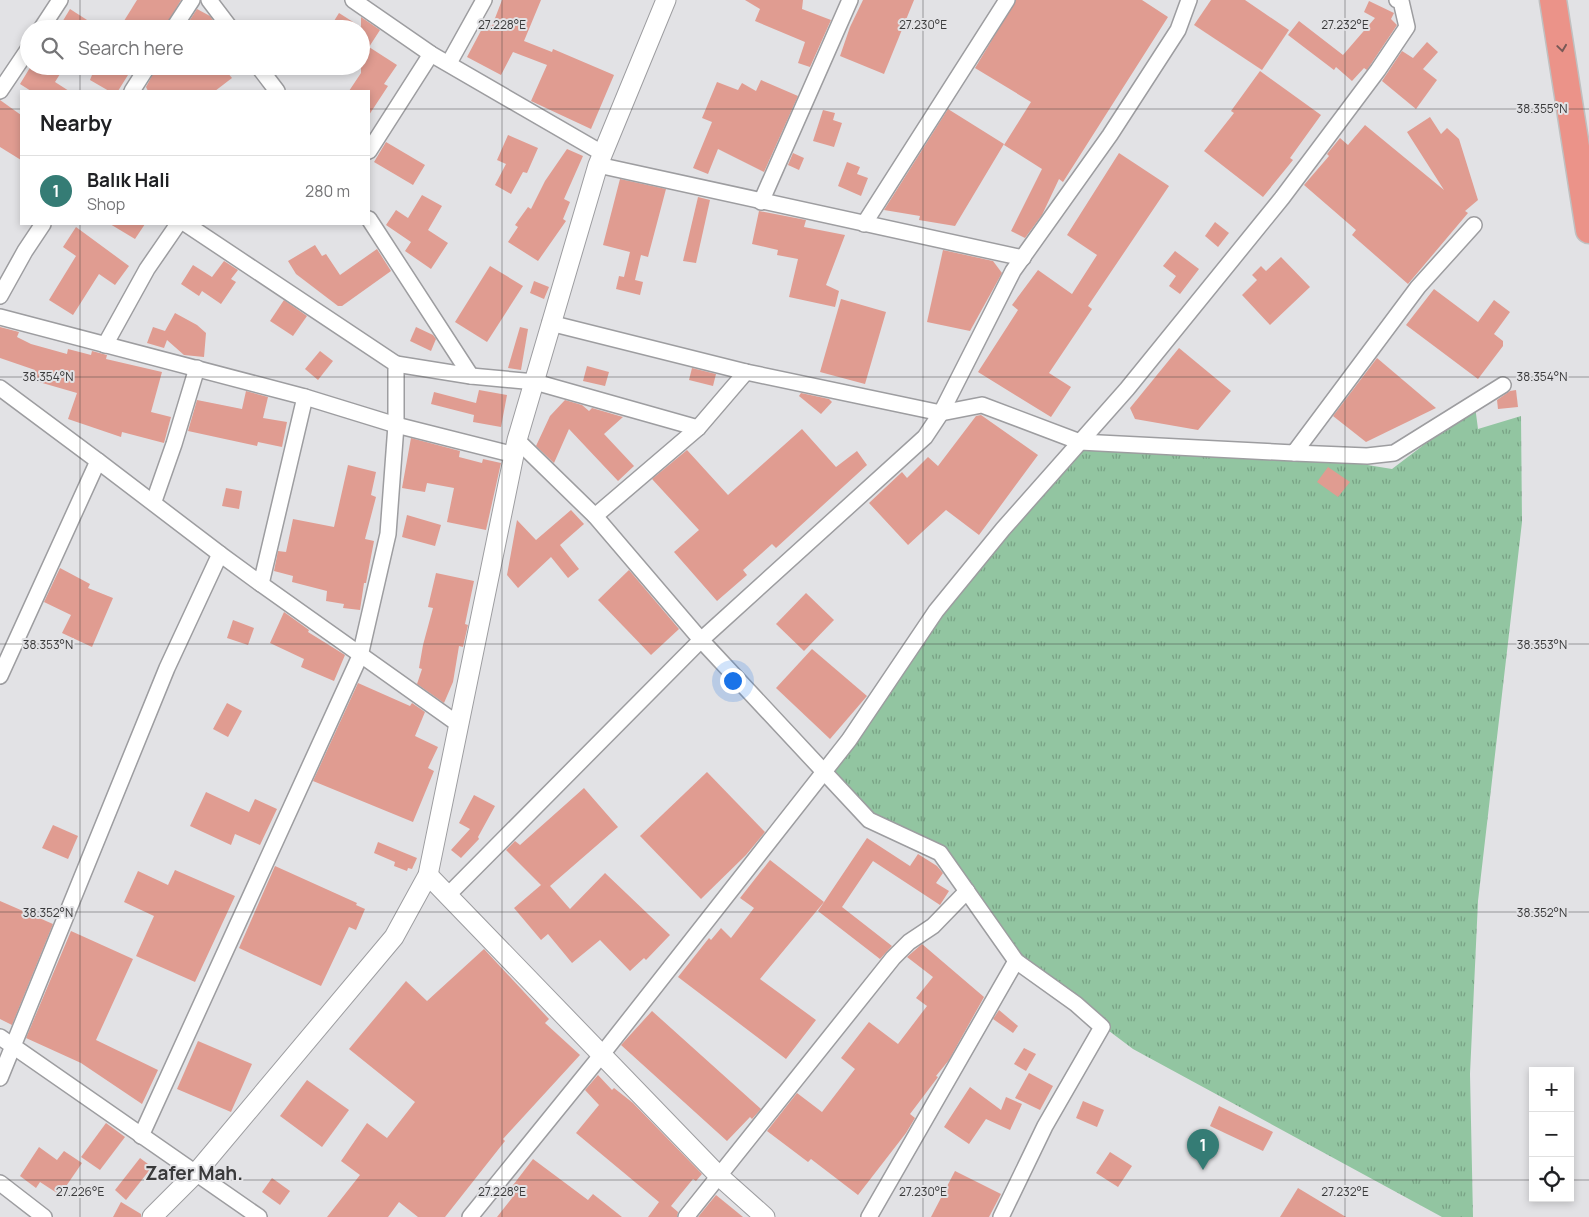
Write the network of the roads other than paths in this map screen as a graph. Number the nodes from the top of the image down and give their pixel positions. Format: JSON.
{"nodes":[{"id":1,"x":60,"y":0,"type":"edge"},
{"id":2,"x":192,"y":0,"type":"edge"},
{"id":3,"x":209,"y":0,"type":"edge"},
{"id":4,"x":353,"y":0,"type":"edge"},
{"id":5,"x":484,"y":0,"type":"edge"},
{"id":6,"x":666,"y":0,"type":"edge"},
{"id":7,"x":850,"y":0,"type":"edge"},
{"id":8,"x":1007,"y":0,"type":"edge"},
{"id":9,"x":1189,"y":0,"type":"edge"},
{"id":10,"x":1397,"y":0,"type":"edge"},
{"id":11,"x":1553,"y":0,"type":"edge"},
{"id":12,"x":48,"y":20,"type":"edge"},
{"id":13,"x":179,"y":20,"type":"edge"},
{"id":14,"x":223,"y":20,"type":"edge"},
{"id":15,"x":431,"y":54,"type":"junction"},
{"id":16,"x":20,"y":61,"type":"edge"},
{"id":17,"x":449,"y":63,"type":"junction"},
{"id":18,"x":142,"y":75,"type":"edge"},
{"id":19,"x":263,"y":75,"type":"edge"},
{"id":20,"x":133,"y":90,"type":"edge"},
{"id":21,"x":272,"y":90,"type":"edge"},
{"id":22,"x":0,"y":91,"type":"edge"},
{"id":23,"x":370,"y":149,"type":"edge"},
{"id":24,"x":600,"y":159,"type":"junction"},
{"id":25,"x":761,"y":202,"type":"junction"},
{"id":26,"x":370,"y":222,"type":"edge"},
{"id":27,"x":864,"y":224,"type":"junction"},
{"id":28,"x":43,"y":225,"type":"edge"},
{"id":29,"x":177,"y":225,"type":"edge"},
{"id":30,"x":188,"y":225,"type":"edge"},
{"id":31,"x":1474,"y":225,"type":"dead end"},
{"id":32,"x":1589,"y":230,"type":"edge"},
{"id":33,"x":1023,"y":258,"type":"junction"},
{"id":34,"x":0,"y":296,"type":"edge"},
{"id":35,"x":0,"y":317,"type":"edge"},
{"id":36,"x":550,"y":323,"type":"junction"},
{"id":37,"x":105,"y":345,"type":"junction"},
{"id":38,"x":396,"y":364,"type":"junction"},
{"id":39,"x":197,"y":368,"type":"junction"},
{"id":40,"x":746,"y":372,"type":"junction"},
{"id":41,"x":471,"y":376,"type":"junction"},
{"id":42,"x":535,"y":382,"type":"junction"},
{"id":43,"x":1504,"y":385,"type":"dead end"},
{"id":44,"x":0,"y":388,"type":"edge"},
{"id":45,"x":305,"y":396,"type":"junction"},
{"id":46,"x":942,"y":413,"type":"junction"},
{"id":47,"x":396,"y":425,"type":"junction"},
{"id":48,"x":698,"y":428,"type":"junction"},
{"id":49,"x":1080,"y":442,"type":"junction"},
{"id":50,"x":516,"y":448,"type":"junction"},
{"id":51,"x":1294,"y":453,"type":"junction"},
{"id":52,"x":98,"y":461,"type":"junction"},
{"id":53,"x":154,"y":502,"type":"junction"},
{"id":54,"x":595,"y":516,"type":"junction"},
{"id":55,"x":220,"y":554,"type":"junction"},
{"id":56,"x":260,"y":584,"type":"junction"},
{"id":57,"x":702,"y":640,"type":"junction"},
{"id":58,"x":360,"y":656,"type":"junction"},
{"id":59,"x":0,"y":676,"type":"edge"},
{"id":60,"x":458,"y":724,"type":"junction"},
{"id":61,"x":824,"y":772,"type":"junction"},
{"id":62,"x":428,"y":875,"type":"junction"},
{"id":63,"x":967,"y":891,"type":"junction"},
{"id":64,"x":448,"y":895,"type":"junction"},
{"id":65,"x":1016,"y":961,"type":"junction"},
{"id":66,"x":0,"y":1037,"type":"edge"},
{"id":67,"x":14,"y":1047,"type":"junction"},
{"id":68,"x":603,"y":1053,"type":"junction"},
{"id":69,"x":0,"y":1078,"type":"edge"},
{"id":70,"x":141,"y":1136,"type":"junction"},
{"id":71,"x":196,"y":1173,"type":"junction"},
{"id":72,"x":719,"y":1176,"type":"junction"},
{"id":73,"x":0,"y":1183,"type":"edge"},
{"id":74,"x":44,"y":1217,"type":"edge"},
{"id":75,"x":152,"y":1217,"type":"edge"},
{"id":76,"x":259,"y":1217,"type":"edge"},
{"id":77,"x":470,"y":1217,"type":"edge"},
{"id":78,"x":686,"y":1217,"type":"edge"},
{"id":79,"x":765,"y":1217,"type":"edge"},
{"id":80,"x":869,"y":1217,"type":"edge"},
{"id":81,"x":1001,"y":1217,"type":"edge"}],
"edges":[{"from":1,"to":12,"type":"street"},
{"from":2,"to":13,"type":"street"},
{"from":3,"to":14,"type":"street"},
{"from":4,"to":15,"type":"street"},
{"from":5,"to":17,"type":"street"},
{"from":6,"to":24,"type":"street"},
{"from":7,"to":25,"type":"street"},
{"from":8,"to":27,"type":"street"},
{"from":9,"to":33,"type":"street"},
{"from":10,"to":49,"type":"street"},
{"from":11,"to":32,"type":"highway","one_way":true},
{"from":15,"to":17,"type":"street"},
{"from":15,"to":23,"type":"street"},
{"from":16,"to":22,"type":"street"},
{"from":17,"to":24,"type":"street"},
{"from":18,"to":20,"type":"street"},
{"from":19,"to":21,"type":"street"},
{"from":24,"to":25,"type":"street"},
{"from":24,"to":36,"type":"street"},
{"from":25,"to":27,"type":"street"},
{"from":26,"to":41,"type":"street"},
{"from":27,"to":33,"type":"street"},
{"from":28,"to":34,"type":"street"},
{"from":29,"to":37,"type":"street"},
{"from":30,"to":38,"type":"street"},
{"from":31,"to":51,"type":"street"},
{"from":33,"to":46,"type":"street"},
{"from":35,"to":37,"type":"street"},
{"from":36,"to":40,"type":"street"},
{"from":36,"to":42,"type":"street"},
{"from":37,"to":39,"type":"street"},
{"from":38,"to":41,"type":"street"},
{"from":38,"to":47,"type":"street"},
{"from":39,"to":45,"type":"street"},
{"from":39,"to":53,"type":"street"},
{"from":40,"to":46,"type":"street"},
{"from":40,"to":48,"type":"street"},
{"from":41,"to":42,"type":"street"},
{"from":42,"to":48,"type":"street"},
{"from":42,"to":50,"type":"street"},
{"from":43,"to":51,"type":"street"},
{"from":44,"to":52,"type":"street"},
{"from":45,"to":47,"type":"street"},
{"from":45,"to":56,"type":"street"},
{"from":46,"to":49,"type":"street"},
{"from":46,"to":57,"type":"street"},
{"from":47,"to":50,"type":"street"},
{"from":47,"to":58,"type":"street"},
{"from":48,"to":54,"type":"street"},
{"from":49,"to":51,"type":"street"},
{"from":49,"to":61,"type":"street"},
{"from":50,"to":54,"type":"street"},
{"from":50,"to":60,"type":"street"},
{"from":52,"to":53,"type":"street"},
{"from":52,"to":59,"type":"street"},
{"from":53,"to":55,"type":"street"},
{"from":54,"to":57,"type":"street"},
{"from":55,"to":56,"type":"street"},
{"from":55,"to":67,"type":"street"},
{"from":56,"to":58,"type":"street"},
{"from":57,"to":61,"type":"street"},
{"from":57,"to":64,"type":"street"},
{"from":58,"to":60,"type":"street"},
{"from":58,"to":70,"type":"street"},
{"from":60,"to":62,"type":"street"},
{"from":61,"to":63,"type":"street"},
{"from":61,"to":68,"type":"street"},
{"from":62,"to":64,"type":"street"},
{"from":62,"to":71,"type":"street"},
{"from":63,"to":65,"type":"street"},
{"from":63,"to":72,"type":"street"},
{"from":64,"to":68,"type":"street"},
{"from":65,"to":80,"type":"street"},
{"from":65,"to":81,"type":"street"},
{"from":66,"to":67,"type":"street"},
{"from":67,"to":69,"type":"street"},
{"from":67,"to":70,"type":"street"},
{"from":68,"to":72,"type":"street"},
{"from":68,"to":77,"type":"street"},
{"from":70,"to":71,"type":"street"},
{"from":71,"to":75,"type":"street"},
{"from":71,"to":76,"type":"street"},
{"from":72,"to":78,"type":"street"},
{"from":72,"to":79,"type":"street"},
{"from":73,"to":74,"type":"street"}]}
